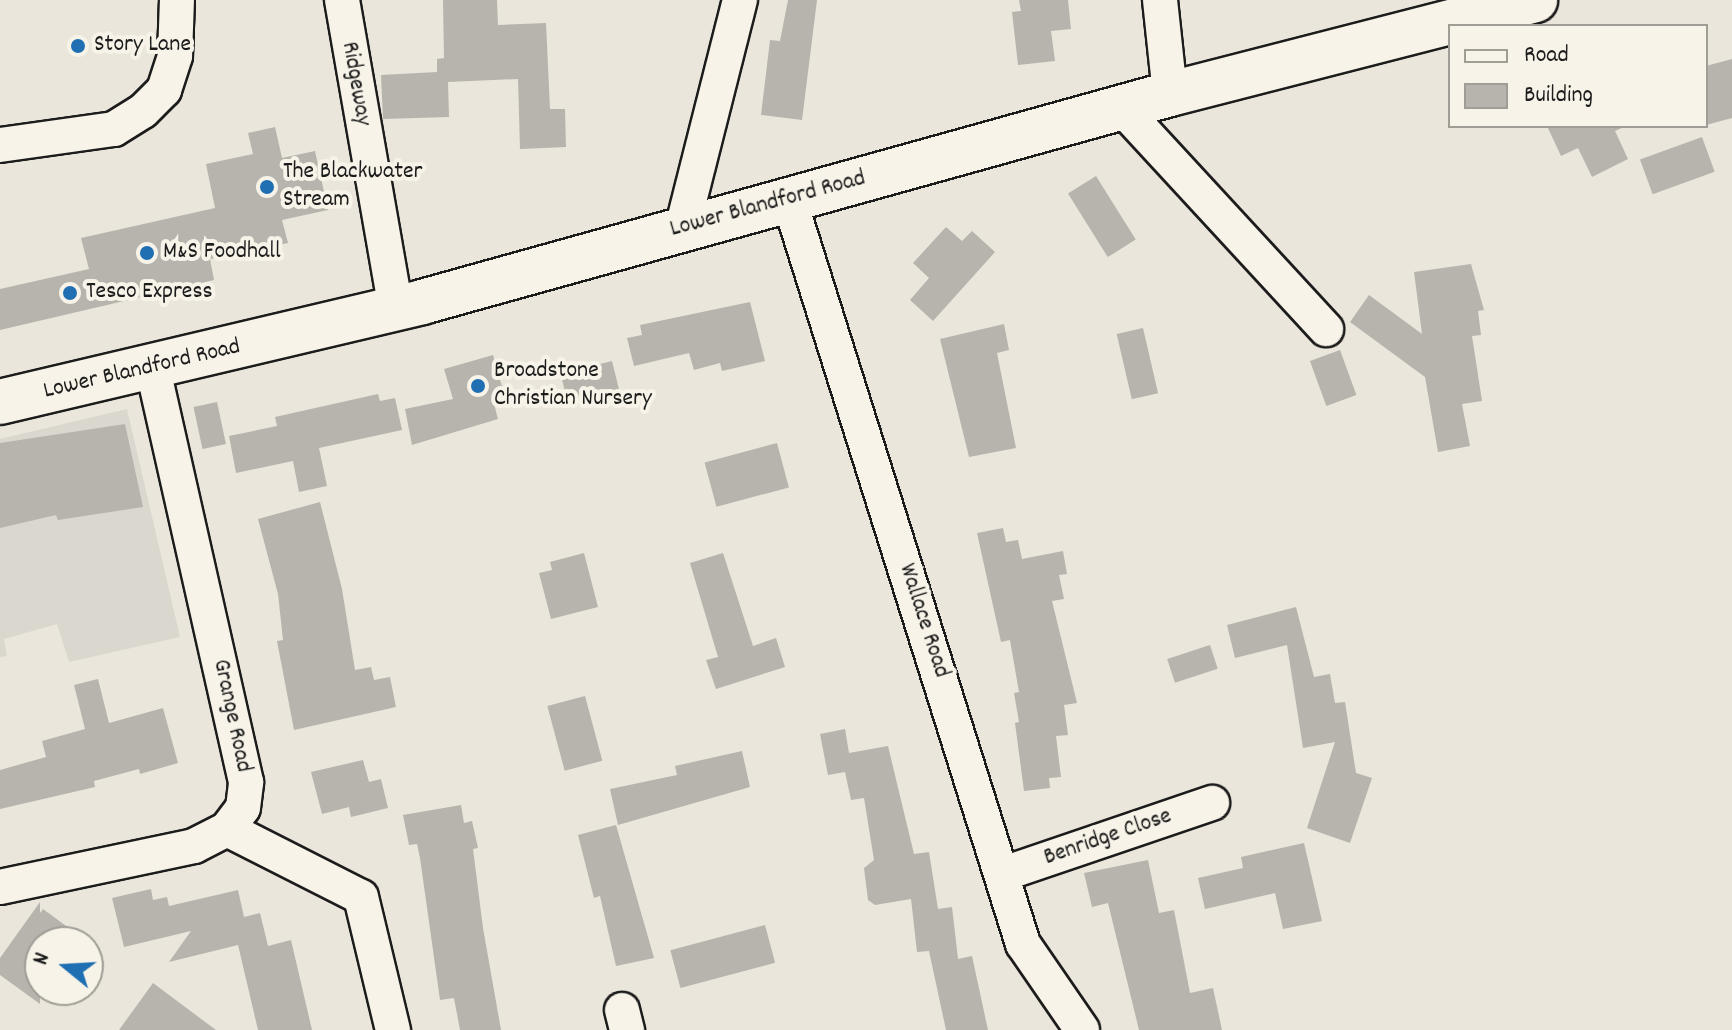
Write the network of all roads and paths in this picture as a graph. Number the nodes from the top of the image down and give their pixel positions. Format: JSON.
{"nodes":[{"id":1,"x":177,"y":0,"type":"edge"},
{"id":2,"x":342,"y":0,"type":"edge"},
{"id":3,"x":740,"y":0,"type":"edge"},
{"id":4,"x":1160,"y":0,"type":"edge"},
{"id":5,"x":1535,"y":0,"type":"edge"},
{"id":6,"x":1170,"y":94,"type":"junction"},
{"id":7,"x":1122,"y":108,"type":"junction"},
{"id":8,"x":0,"y":145,"type":"edge"},
{"id":9,"x":789,"y":199,"type":"junction"},
{"id":10,"x":682,"y":229,"type":"junction"},
{"id":11,"x":396,"y":308,"type":"junction"},
{"id":12,"x":1326,"y":329,"type":"dead end"},
{"id":13,"x":153,"y":369,"type":"junction"},
{"id":14,"x":0,"y":402,"type":"edge"},
{"id":15,"x":1212,"y":803,"type":"dead end"},
{"id":16,"x":227,"y":829,"type":"junction"},
{"id":17,"x":1003,"y":874,"type":"junction"},
{"id":18,"x":0,"y":887,"type":"edge"},
{"id":19,"x":393,"y":1030,"type":"edge"},
{"id":20,"x":1082,"y":1030,"type":"edge"}],
"edges":[{"from":1,"to":8,"type":"street"},
{"from":2,"to":11,"type":"street","name":"Ridgeway"},
{"from":3,"to":10,"type":"street"},
{"from":4,"to":6,"type":"street"},
{"from":5,"to":6,"type":"main road","name":"Lower Blandford Road"},
{"from":6,"to":7,"type":"main road","name":"Lower Blandford Road"},
{"from":7,"to":9,"type":"main road","name":"Lower Blandford Road"},
{"from":7,"to":12,"type":"street"},
{"from":9,"to":10,"type":"main road","name":"Lower Blandford Road"},
{"from":9,"to":17,"type":"street","name":"Wallace Road"},
{"from":10,"to":11,"type":"main road","name":"Lower Blandford Road"},
{"from":11,"to":13,"type":"main road","name":"Lower Blandford Road"},
{"from":13,"to":14,"type":"main road","name":"Lower Blandford Road"},
{"from":13,"to":16,"type":"street","name":"Grange Road"},
{"from":15,"to":17,"type":"street","name":"Benridge Close"},
{"from":16,"to":18,"type":"street"},
{"from":16,"to":19,"type":"street"},
{"from":17,"to":20,"type":"street","name":"Wallace Road"}]}
